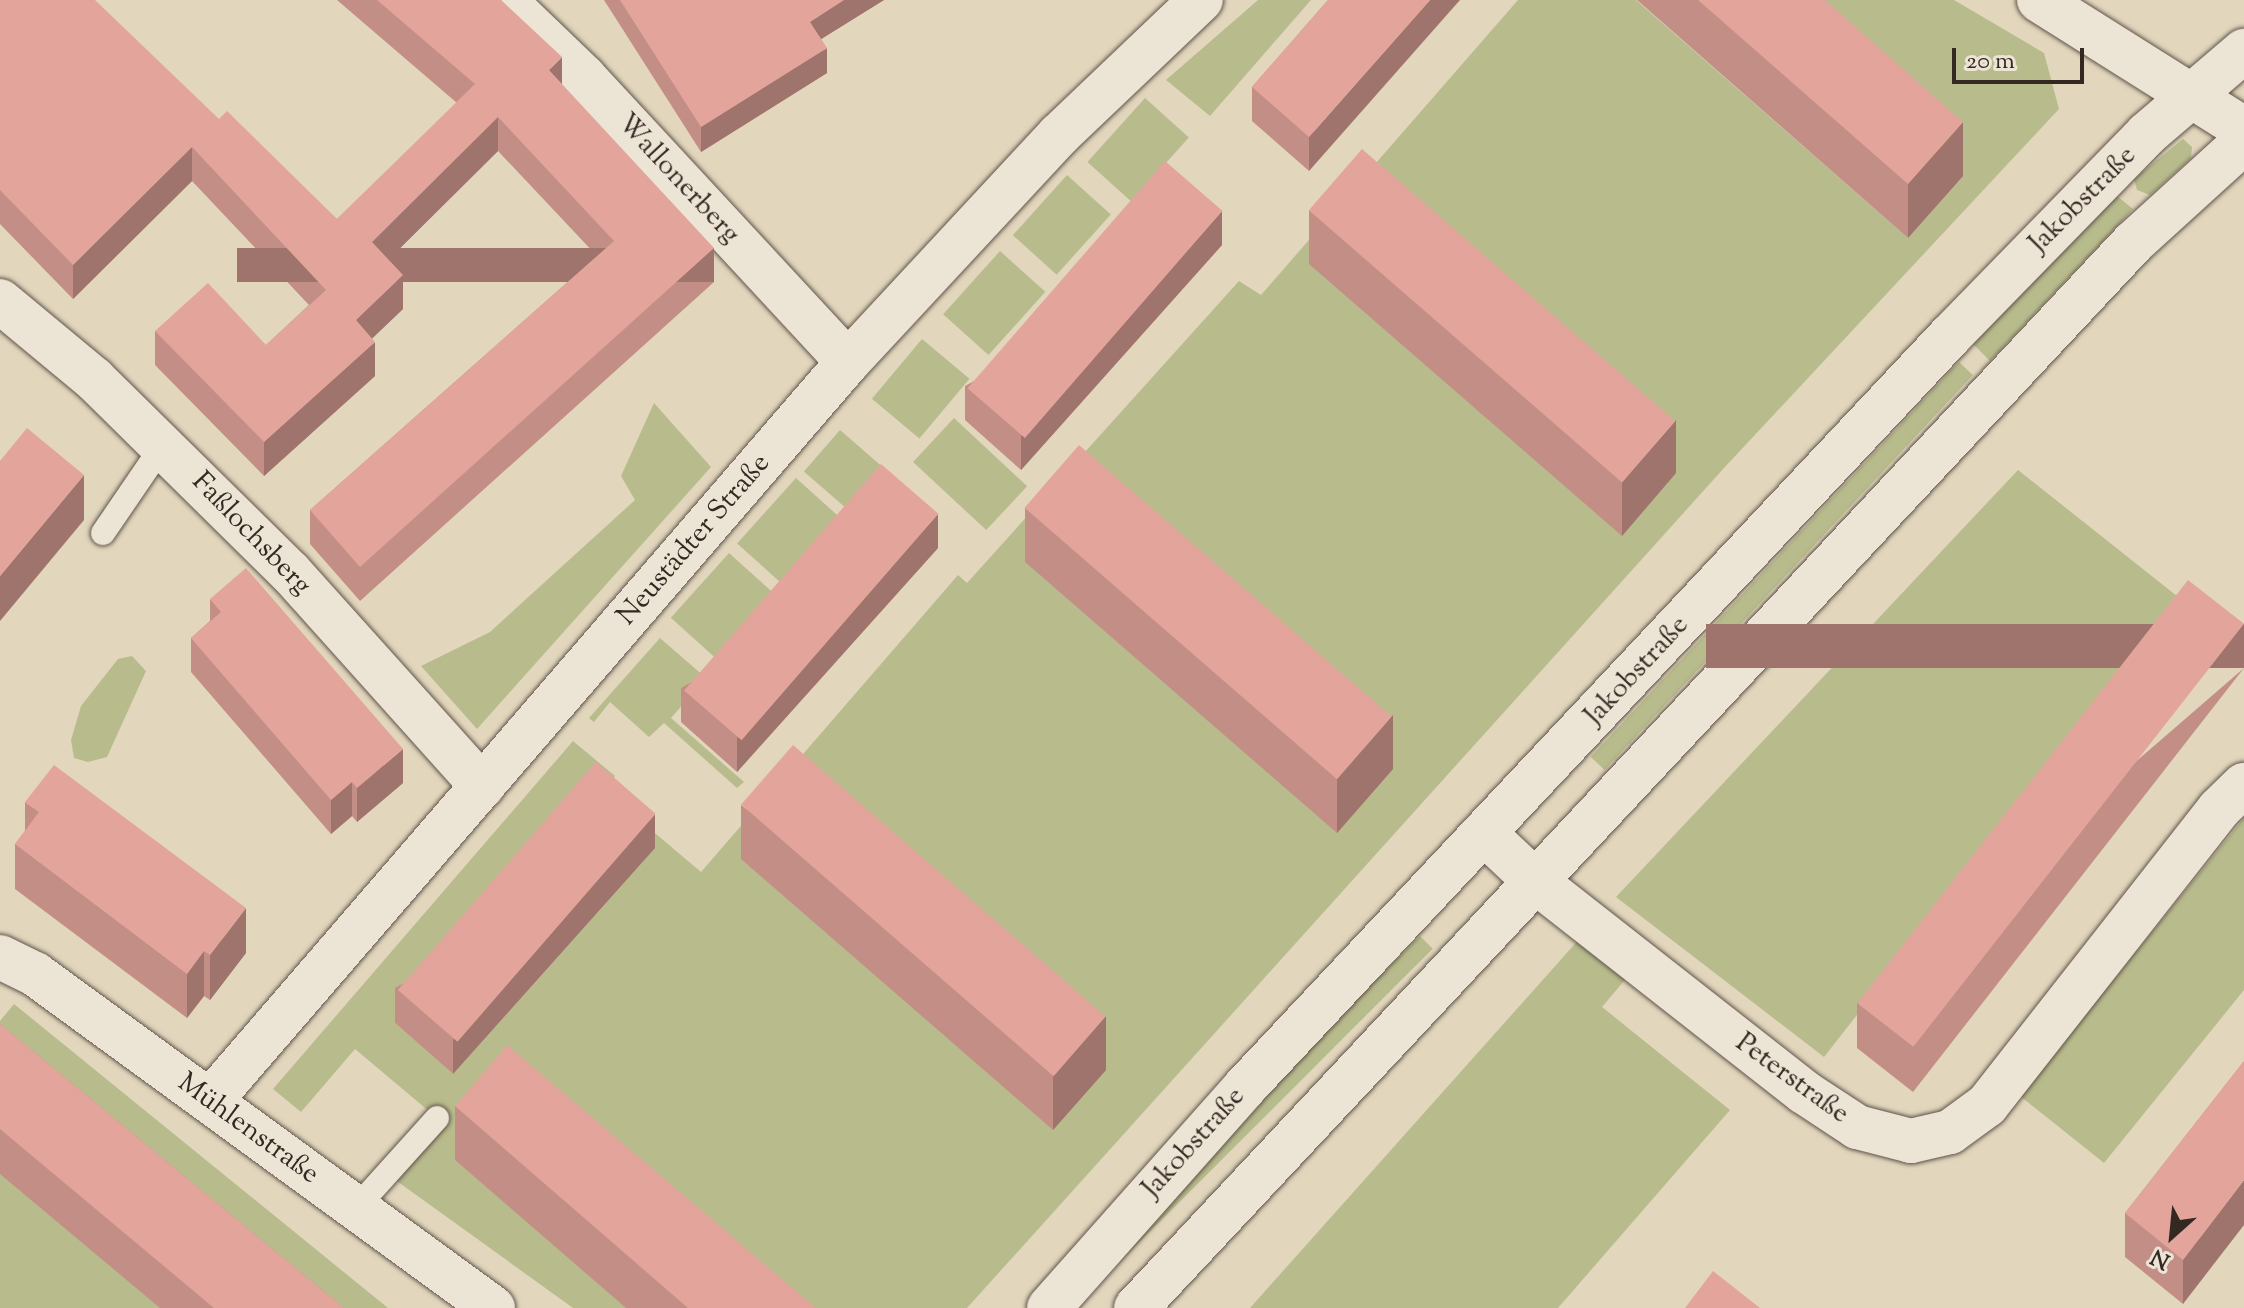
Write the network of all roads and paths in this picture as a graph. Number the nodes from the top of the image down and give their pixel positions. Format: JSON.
{"nodes":[{"id":1,"x":504,"y":0,"type":"edge"},
{"id":2,"x":1201,"y":0,"type":"edge"},
{"id":3,"x":2039,"y":0,"type":"edge"},
{"id":4,"x":2244,"y":51,"type":"edge"},
{"id":5,"x":2191,"y":95,"type":"junction"},
{"id":6,"x":2244,"y":129,"type":"edge"},
{"id":7,"x":2244,"y":142,"type":"edge"},
{"id":8,"x":0,"y":301,"type":"edge"},
{"id":9,"x":848,"y":362,"type":"junction"},
{"id":10,"x":163,"y":445,"type":"junction"},
{"id":11,"x":103,"y":533,"type":"dead end"},
{"id":12,"x":2244,"y":785,"type":"edge"},
{"id":13,"x":482,"y":786,"type":"junction"},
{"id":14,"x":1484,"y":833,"type":"junction"},
{"id":15,"x":1535,"y":881,"type":"junction"},
{"id":16,"x":0,"y":957,"type":"edge"},
{"id":17,"x":210,"y":1101,"type":"junction"},
{"id":18,"x":437,"y":1118,"type":"dead end"},
{"id":19,"x":356,"y":1208,"type":"junction"},
{"id":20,"x":493,"y":1308,"type":"edge"},
{"id":21,"x":1049,"y":1308,"type":"edge"},
{"id":22,"x":1136,"y":1308,"type":"edge"}],
"edges":[{"from":1,"to":9,"type":"street","name":"Wallonerberg"},
{"from":2,"to":9,"type":"street","name":"Neustädter Straße"},
{"from":3,"to":5,"type":"street"},
{"from":4,"to":5,"type":"street","name":"Jakobstraße"},
{"from":5,"to":6,"type":"street"},
{"from":5,"to":14,"type":"street","name":"Jakobstraße"},
{"from":7,"to":15,"type":"street"},
{"from":8,"to":10,"type":"street","name":"Faßlochsberg"},
{"from":9,"to":13,"type":"street","name":"Neustädter Straße"},
{"from":10,"to":11,"type":"lane"},
{"from":10,"to":13,"type":"street","name":"Faßlochsberg"},
{"from":12,"to":15,"type":"street","name":"Peterstraße"},
{"from":13,"to":17,"type":"street","name":"Neustädter Straße"},
{"from":14,"to":15,"type":"street","name":"Peterstraße"},
{"from":14,"to":21,"type":"street","name":"Jakobstraße"},
{"from":15,"to":22,"type":"street"},
{"from":16,"to":17,"type":"street","name":"Mühlenstraße"},
{"from":17,"to":19,"type":"street","name":"Mühlenstraße"},
{"from":18,"to":19,"type":"lane"},
{"from":19,"to":20,"type":"street","name":"Mühlenstraße"}]}
